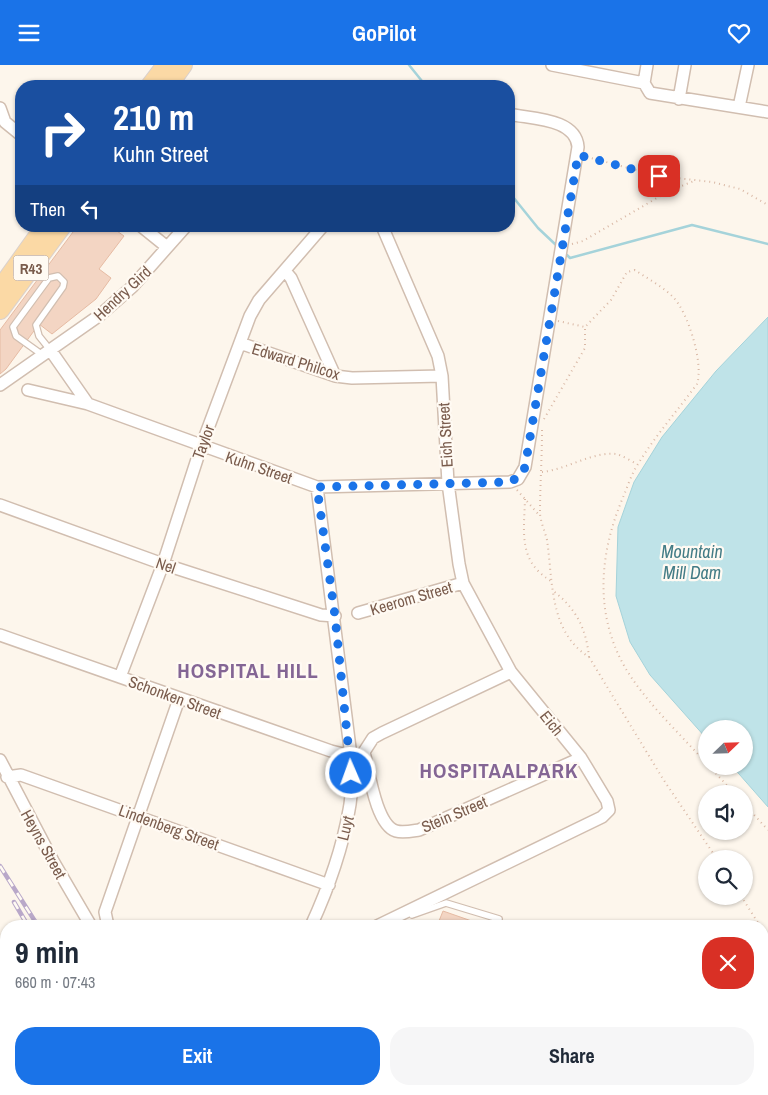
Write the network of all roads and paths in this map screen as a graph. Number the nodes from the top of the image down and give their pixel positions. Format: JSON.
{"nodes":[{"id":1,"x":166,"y":65,"type":"edge"},
{"id":2,"x":184,"y":65,"type":"edge"},
{"id":3,"x":552,"y":65,"type":"edge"},
{"id":4,"x":647,"y":65,"type":"edge"},
{"id":5,"x":685,"y":65,"type":"edge"},
{"id":6,"x":748,"y":65,"type":"edge"},
{"id":7,"x":155,"y":80,"type":"edge"},
{"id":8,"x":173,"y":80,"type":"edge"},
{"id":9,"x":644,"y":83,"type":"junction"},
{"id":10,"x":679,"y":99,"type":"junction"},
{"id":11,"x":740,"y":107,"type":"junction"},
{"id":12,"x":0,"y":108,"type":"edge"},
{"id":13,"x":768,"y":112,"type":"edge"},
{"id":14,"x":515,"y":115,"type":"edge"},
{"id":15,"x":2,"y":124,"type":"edge"},
{"id":16,"x":15,"y":132,"type":"edge"},
{"id":17,"x":578,"y":155,"type":"junction"},
{"id":18,"x":695,"y":180,"type":"junction"},
{"id":19,"x":768,"y":205,"type":"edge"},
{"id":20,"x":41,"y":232,"type":"edge"},
{"id":21,"x":58,"y":232,"type":"edge"},
{"id":22,"x":148,"y":232,"type":"edge"},
{"id":23,"x":181,"y":232,"type":"edge"},
{"id":24,"x":318,"y":232,"type":"edge"},
{"id":25,"x":385,"y":232,"type":"edge"},
{"id":26,"x":562,"y":246,"type":"junction"},
{"id":27,"x":167,"y":247,"type":"junction"},
{"id":28,"x":285,"y":271,"type":"junction"},
{"id":29,"x":0,"y":289,"type":"edge"},
{"id":30,"x":0,"y":310,"type":"edge"},
{"id":31,"x":550,"y":319,"type":"junction"},
{"id":32,"x":585,"y":327,"type":"junction"},
{"id":33,"x":240,"y":343,"type":"junction"},
{"id":34,"x":47,"y":353,"type":"junction"},
{"id":35,"x":335,"y":375,"type":"junction"},
{"id":36,"x":442,"y":376,"type":"junction"},
{"id":37,"x":0,"y":385,"type":"edge"},
{"id":38,"x":28,"y":390,"type":"dead end"},
{"id":39,"x":536,"y":402,"type":"junction"},
{"id":40,"x":88,"y":404,"type":"junction"},
{"id":41,"x":542,"y":426,"type":"dead end"},
{"id":42,"x":201,"y":447,"type":"junction"},
{"id":43,"x":637,"y":464,"type":"junction"},
{"id":44,"x":542,"y":472,"type":"junction"},
{"id":45,"x":510,"y":482,"type":"junction"},
{"id":46,"x":448,"y":483,"type":"junction"},
{"id":47,"x":317,"y":487,"type":"junction"},
{"id":48,"x":525,"y":499,"type":"junction"},
{"id":49,"x":0,"y":505,"type":"edge"},
{"id":50,"x":540,"y":517,"type":"junction"},
{"id":51,"x":163,"y":564,"type":"junction"},
{"id":52,"x":551,"y":582,"type":"junction"},
{"id":53,"x":463,"y":583,"type":"junction"},
{"id":54,"x":552,"y":590,"type":"junction"},
{"id":55,"x":358,"y":613,"type":"dead end"},
{"id":56,"x":335,"y":616,"type":"junction"},
{"id":57,"x":0,"y":635,"type":"edge"},
{"id":58,"x":589,"y":657,"type":"junction"},
{"id":59,"x":511,"y":672,"type":"junction"},
{"id":60,"x":120,"y":677,"type":"junction"},
{"id":61,"x":179,"y":699,"type":"junction"},
{"id":62,"x":698,"y":754,"type":"edge"},
{"id":63,"x":351,"y":756,"type":"junction"},
{"id":64,"x":580,"y":758,"type":"junction"},
{"id":65,"x":0,"y":760,"type":"edge"},
{"id":66,"x":717,"y":775,"type":"edge"},
{"id":67,"x":7,"y":777,"type":"junction"},
{"id":68,"x":727,"y":785,"type":"edge"},
{"id":69,"x":753,"y":814,"type":"edge"},
{"id":70,"x":140,"y":816,"type":"junction"},
{"id":71,"x":768,"y":830,"type":"edge"},
{"id":72,"x":711,"y":850,"type":"edge"},
{"id":73,"x":329,"y":885,"type":"junction"},
{"id":74,"x":747,"y":905,"type":"edge"},
{"id":75,"x":499,"y":919,"type":"dead end"},
{"id":76,"x":88,"y":920,"type":"edge"},
{"id":77,"x":107,"y":920,"type":"edge"},
{"id":78,"x":314,"y":920,"type":"edge"},
{"id":79,"x":389,"y":920,"type":"edge"},
{"id":80,"x":400,"y":920,"type":"edge"},
{"id":81,"x":756,"y":920,"type":"edge"}],
"edges":[{"from":1,"to":7,"type":"main road"},
{"from":2,"to":8,"type":"main road"},
{"from":3,"to":9,"type":"street"},
{"from":4,"to":9,"type":"street"},
{"from":5,"to":10,"type":"street"},
{"from":6,"to":11,"type":"street"},
{"from":9,"to":10,"type":"street"},
{"from":10,"to":11,"type":"street"},
{"from":11,"to":13,"type":"street"},
{"from":12,"to":15,"type":"street"},
{"from":14,"to":17,"type":"street"},
{"from":15,"to":16,"type":"street"},
{"from":17,"to":18,"type":"path"},
{"from":17,"to":26,"type":"street"},
{"from":18,"to":19,"type":"path"},
{"from":18,"to":26,"type":"path"},
{"from":20,"to":29,"type":"main road","number":"R43"},
{"from":21,"to":30,"type":"main road","number":"R43"},
{"from":22,"to":27,"type":"street"},
{"from":23,"to":27,"type":"street","name":"Hendry Gird"},
{"from":24,"to":28,"type":"street","name":"Taylor"},
{"from":25,"to":36,"type":"street","name":"Eich Street"},
{"from":26,"to":31,"type":"street"},
{"from":27,"to":34,"type":"street","name":"Hendry Gird"},
{"from":28,"to":33,"type":"street","name":"Taylor"},
{"from":28,"to":35,"type":"street"},
{"from":31,"to":32,"type":"path"},
{"from":31,"to":39,"type":"street"},
{"from":32,"to":39,"type":"path"},
{"from":32,"to":43,"type":"path"},
{"from":33,"to":35,"type":"street","name":"Edward Philcox"},
{"from":33,"to":42,"type":"street","name":"Taylor"},
{"from":34,"to":34,"type":"lane"},
{"from":34,"to":37,"type":"street","name":"Hendry Gird"},
{"from":34,"to":40,"type":"street"},
{"from":35,"to":36,"type":"street","name":"Edward Philcox"},
{"from":36,"to":46,"type":"street","name":"Eich Street"},
{"from":38,"to":40,"type":"street","name":"Kuhn Street"},
{"from":39,"to":45,"type":"street"},
{"from":40,"to":42,"type":"street","name":"Kuhn Street"},
{"from":41,"to":44,"type":"path"},
{"from":42,"to":47,"type":"street","name":"Kuhn Street"},
{"from":42,"to":51,"type":"street","name":"Taylor"},
{"from":43,"to":44,"type":"path"},
{"from":43,"to":62,"type":"path"},
{"from":44,"to":50,"type":"path"},
{"from":45,"to":46,"type":"street","name":"Kuhn Street"},
{"from":45,"to":48,"type":"path"},
{"from":46,"to":47,"type":"street","name":"Kuhn Street"},
{"from":46,"to":53,"type":"street","name":"Eich Street"},
{"from":47,"to":56,"type":"street","name":"Luyt"},
{"from":48,"to":50,"type":"path"},
{"from":48,"to":52,"type":"path"},
{"from":49,"to":51,"type":"street","name":"Nel"},
{"from":50,"to":52,"type":"path"},
{"from":51,"to":56,"type":"street","name":"Nel"},
{"from":51,"to":60,"type":"street","name":"Taylor"},
{"from":52,"to":54,"type":"path"},
{"from":53,"to":55,"type":"street","name":"Keerom Street"},
{"from":53,"to":59,"type":"street","name":"Eich Street"},
{"from":54,"to":58,"type":"path"},
{"from":54,"to":58,"type":"path"},
{"from":56,"to":63,"type":"street","name":"Luyt"},
{"from":57,"to":60,"type":"street","name":"Schonken Street"},
{"from":58,"to":72,"type":"path"},
{"from":59,"to":64,"type":"street","name":"Eich"},
{"from":59,"to":64,"type":"street","name":"Stein Street"},
{"from":60,"to":61,"type":"street","name":"Schonken Street"},
{"from":61,"to":63,"type":"street","name":"Schonken Street"},
{"from":61,"to":70,"type":"street"},
{"from":63,"to":73,"type":"street","name":"Luyt"},
{"from":64,"to":79,"type":"street","name":"Eich"},
{"from":65,"to":67,"type":"street","name":"Heyns Street"},
{"from":66,"to":68,"type":"path"},
{"from":67,"to":70,"type":"street","name":"Lindenberg Street"},
{"from":67,"to":76,"type":"street","name":"Heyns Street"},
{"from":69,"to":71,"type":"path"},
{"from":70,"to":73,"type":"street","name":"Lindenberg Street"},
{"from":70,"to":77,"type":"street"},
{"from":73,"to":78,"type":"street","name":"Luyt"},
{"from":74,"to":81,"type":"path"},
{"from":75,"to":80,"type":"lane"}]}
